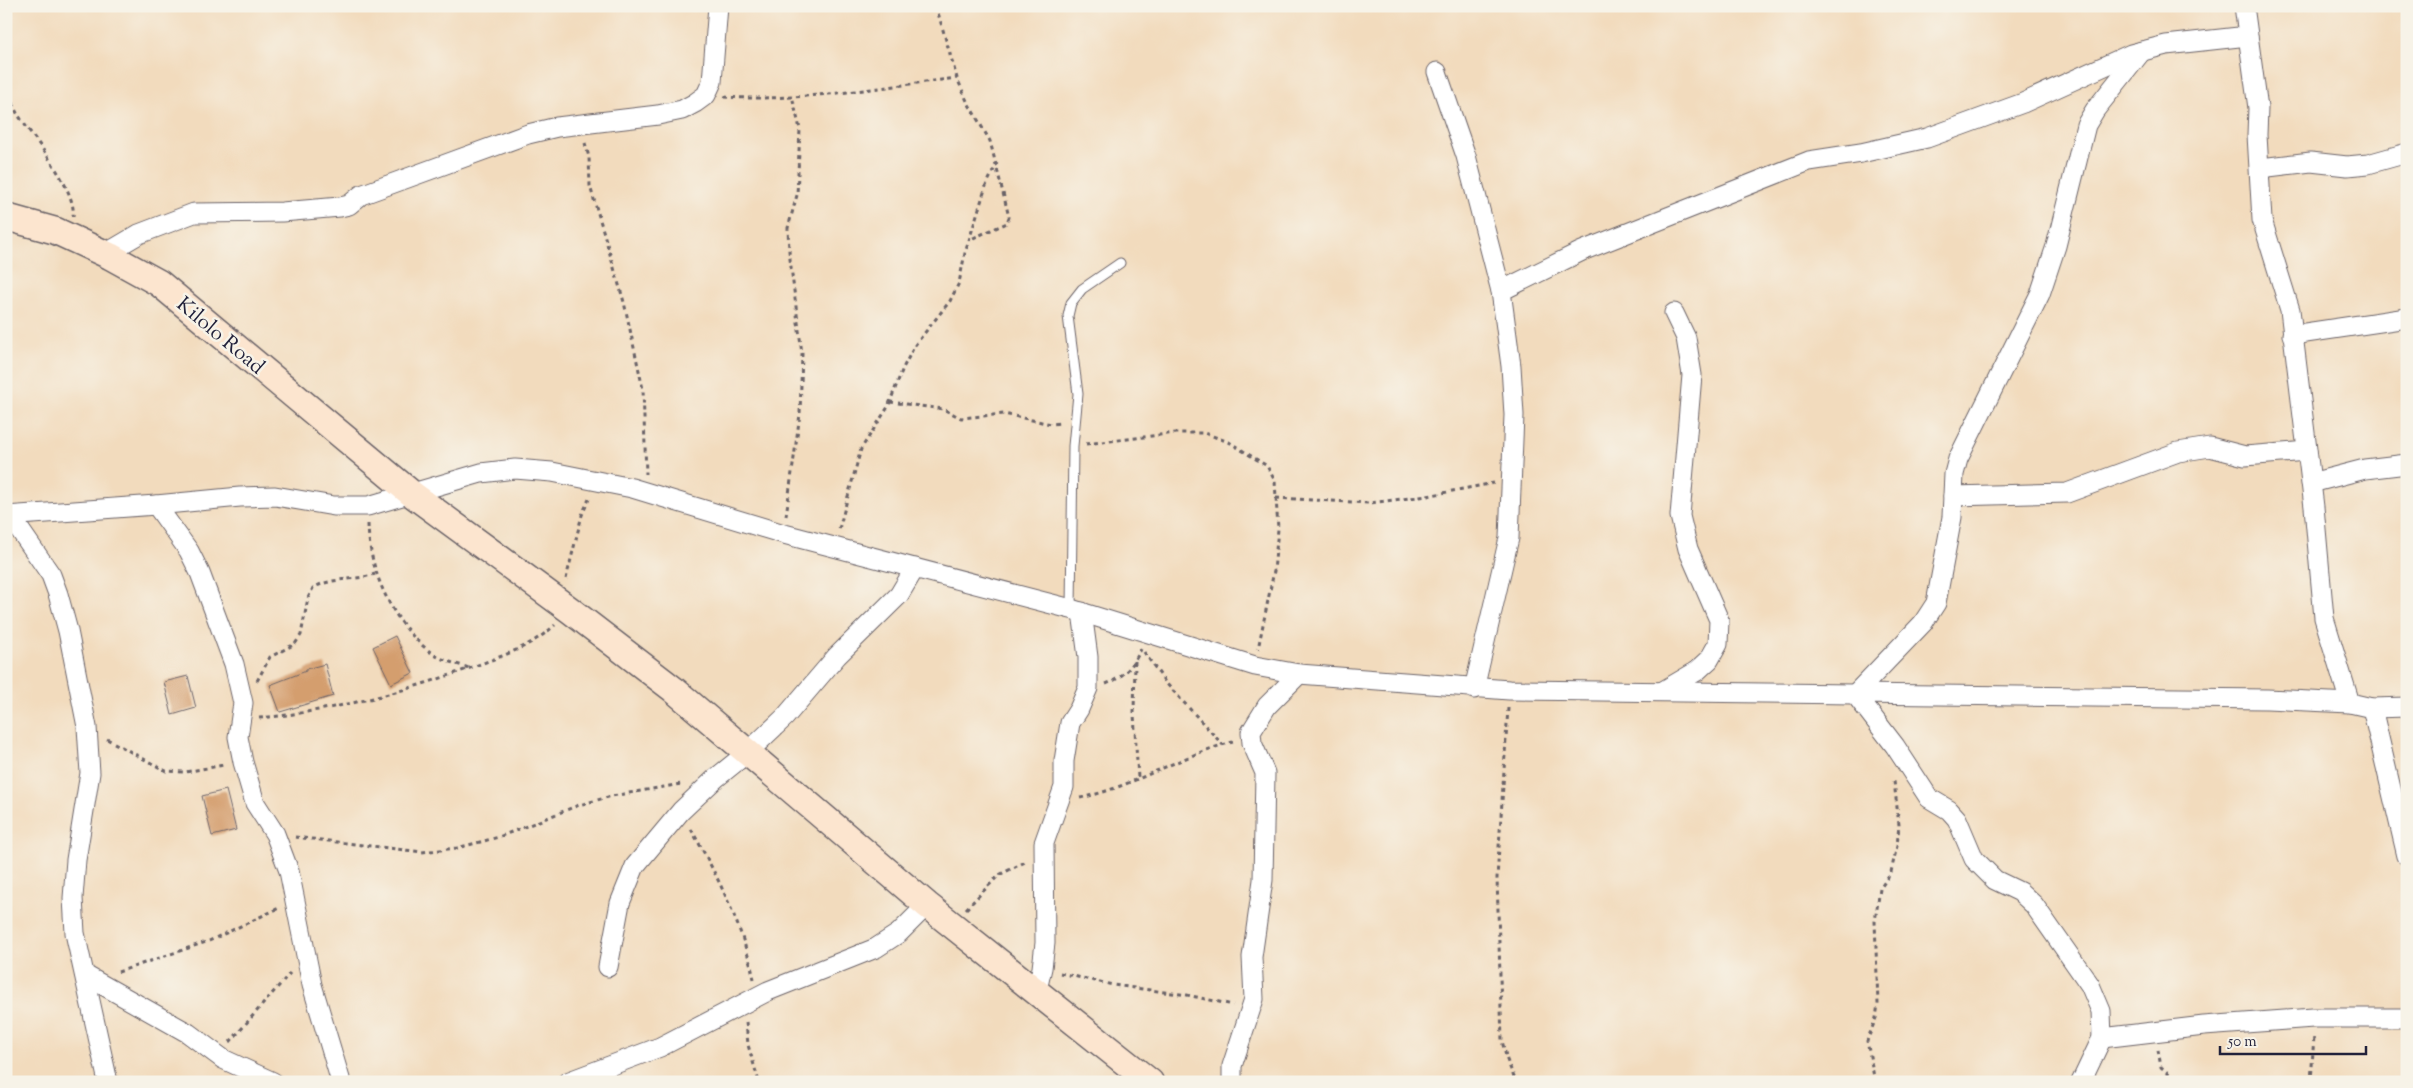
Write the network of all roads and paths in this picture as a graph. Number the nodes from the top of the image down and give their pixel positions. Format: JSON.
{"nodes":[{"id":1,"x":718,"y":6,"type":"edge"},
{"id":2,"x":936,"y":6,"type":"edge"},
{"id":3,"x":2244,"y":6,"type":"edge"},
{"id":4,"x":2248,"y":36,"type":"junction"},
{"id":5,"x":2142,"y":51,"type":"junction"},
{"id":6,"x":1437,"y":72,"type":"dead end"},
{"id":7,"x":958,"y":78,"type":"junction"},
{"id":8,"x":6,"y":88,"type":"edge"},
{"id":9,"x":706,"y":95,"type":"junction"},
{"id":10,"x":792,"y":96,"type":"junction"},
{"id":11,"x":578,"y":124,"type":"junction"},
{"id":12,"x":2407,"y":153,"type":"edge"},
{"id":13,"x":997,"y":163,"type":"junction"},
{"id":14,"x":2260,"y":168,"type":"junction"},
{"id":15,"x":6,"y":217,"type":"edge"},
{"id":16,"x":56,"y":231,"type":"junction"},
{"id":17,"x":971,"y":239,"type":"junction"},
{"id":18,"x":105,"y":254,"type":"junction"},
{"id":19,"x":1120,"y":263,"type":"dead end"},
{"id":20,"x":1501,"y":291,"type":"junction"},
{"id":21,"x":1674,"y":313,"type":"dead end"},
{"id":22,"x":2407,"y":318,"type":"edge"},
{"id":23,"x":2292,"y":335,"type":"junction"},
{"id":24,"x":890,"y":402,"type":"junction"},
{"id":25,"x":1076,"y":413,"type":"junction"},
{"id":26,"x":1073,"y":446,"type":"junction"},
{"id":27,"x":2307,"y":451,"type":"junction"},
{"id":28,"x":2407,"y":464,"type":"edge"},
{"id":29,"x":1512,"y":480,"type":"junction"},
{"id":30,"x":598,"y":481,"type":"junction"},
{"id":31,"x":2311,"y":483,"type":"junction"},
{"id":32,"x":646,"y":492,"type":"junction"},
{"id":33,"x":412,"y":494,"type":"junction"},
{"id":34,"x":1953,"y":496,"type":"junction"},
{"id":35,"x":1276,"y":498,"type":"junction"},
{"id":36,"x":156,"y":505,"type":"junction"},
{"id":37,"x":368,"y":506,"type":"junction"},
{"id":38,"x":9,"y":516,"type":"edge"},
{"id":39,"x":784,"y":534,"type":"junction"},
{"id":40,"x":834,"y":547,"type":"junction"},
{"id":41,"x":915,"y":568,"type":"junction"},
{"id":42,"x":375,"y":574,"type":"junction"},
{"id":43,"x":563,"y":605,"type":"junction"},
{"id":44,"x":1076,"y":611,"type":"junction"},
{"id":45,"x":1142,"y":640,"type":"junction"},
{"id":46,"x":1135,"y":661,"type":"junction"},
{"id":47,"x":1255,"y":666,"type":"junction"},
{"id":48,"x":469,"y":668,"type":"junction"},
{"id":49,"x":1299,"y":674,"type":"junction"},
{"id":50,"x":1088,"y":688,"type":"junction"},
{"id":51,"x":1474,"y":689,"type":"junction"},
{"id":52,"x":1509,"y":690,"type":"junction"},
{"id":53,"x":1662,"y":691,"type":"junction"},
{"id":54,"x":1855,"y":694,"type":"junction"},
{"id":55,"x":2350,"y":703,"type":"junction"},
{"id":56,"x":2407,"y":707,"type":"edge"},
{"id":57,"x":2372,"y":708,"type":"junction"},
{"id":58,"x":242,"y":711,"type":"junction"},
{"id":59,"x":87,"y":727,"type":"junction"},
{"id":60,"x":1252,"y":738,"type":"junction"},
{"id":61,"x":1223,"y":745,"type":"junction"},
{"id":62,"x":747,"y":753,"type":"junction"},
{"id":63,"x":243,"y":762,"type":"junction"},
{"id":64,"x":1892,"y":772,"type":"dead end"},
{"id":65,"x":716,"y":778,"type":"junction"},
{"id":66,"x":1138,"y":778,"type":"junction"},
{"id":67,"x":1060,"y":802,"type":"junction"},
{"id":68,"x":681,"y":811,"type":"junction"},
{"id":69,"x":275,"y":834,"type":"junction"},
{"id":70,"x":1044,"y":853,"type":"junction"},
{"id":71,"x":2407,"y":856,"type":"edge"},
{"id":72,"x":295,"y":900,"type":"junction"},
{"id":73,"x":927,"y":905,"type":"junction"},
{"id":74,"x":953,"y":925,"type":"junction"},
{"id":75,"x":306,"y":955,"type":"junction"},
{"id":76,"x":608,"y":967,"type":"dead end"},
{"id":77,"x":89,"y":977,"type":"junction"},
{"id":78,"x":1039,"y":979,"type":"junction"},
{"id":79,"x":752,"y":999,"type":"junction"},
{"id":80,"x":1251,"y":1011,"type":"junction"},
{"id":81,"x":2313,"y":1018,"type":"junction"},
{"id":82,"x":2407,"y":1018,"type":"edge"},
{"id":83,"x":2155,"y":1033,"type":"junction"},
{"id":84,"x":2102,"y":1038,"type":"junction"},
{"id":85,"x":218,"y":1056,"type":"junction"},
{"id":86,"x":108,"y":1082,"type":"edge"},
{"id":87,"x":273,"y":1082,"type":"edge"},
{"id":88,"x":341,"y":1082,"type":"edge"},
{"id":89,"x":567,"y":1082,"type":"edge"},
{"id":90,"x":759,"y":1082,"type":"edge"},
{"id":91,"x":1150,"y":1082,"type":"edge"},
{"id":92,"x":1232,"y":1082,"type":"edge"},
{"id":93,"x":1516,"y":1082,"type":"edge"},
{"id":94,"x":1876,"y":1082,"type":"edge"},
{"id":95,"x":2081,"y":1082,"type":"edge"},
{"id":96,"x":2179,"y":1082,"type":"edge"},
{"id":97,"x":2311,"y":1082,"type":"edge"}],
"edges":[{"from":1,"to":9,"type":"street"},
{"from":2,"to":7,"type":"path"},
{"from":3,"to":4,"type":"street"},
{"from":4,"to":5,"type":"street"},
{"from":4,"to":14,"type":"street"},
{"from":5,"to":20,"type":"street"},
{"from":5,"to":34,"type":"street"},
{"from":6,"to":20,"type":"street"},
{"from":7,"to":10,"type":"path"},
{"from":7,"to":13,"type":"path"},
{"from":8,"to":16,"type":"path"},
{"from":9,"to":10,"type":"path"},
{"from":9,"to":11,"type":"street"},
{"from":10,"to":39,"type":"path"},
{"from":11,"to":18,"type":"street"},
{"from":11,"to":32,"type":"path"},
{"from":12,"to":14,"type":"street"},
{"from":13,"to":17,"type":"path"},
{"from":13,"to":17,"type":"path"},
{"from":14,"to":23,"type":"street"},
{"from":15,"to":16,"type":"main road","name":"Kilolo Road"},
{"from":16,"to":18,"type":"main road","name":"Kilolo Road"},
{"from":17,"to":24,"type":"path"},
{"from":18,"to":33,"type":"main road","name":"Kilolo Road"},
{"from":19,"to":25,"type":"lane"},
{"from":20,"to":29,"type":"street"},
{"from":21,"to":53,"type":"street"},
{"from":22,"to":23,"type":"street"},
{"from":23,"to":27,"type":"street"},
{"from":24,"to":25,"type":"path"},
{"from":24,"to":40,"type":"path"},
{"from":25,"to":26,"type":"lane"},
{"from":26,"to":35,"type":"path"},
{"from":26,"to":44,"type":"lane"},
{"from":27,"to":31,"type":"street"},
{"from":27,"to":34,"type":"street"},
{"from":28,"to":31,"type":"street"},
{"from":29,"to":35,"type":"path"},
{"from":29,"to":51,"type":"street"},
{"from":30,"to":32,"type":"street"},
{"from":30,"to":33,"type":"street"},
{"from":30,"to":43,"type":"path"},
{"from":31,"to":55,"type":"street"},
{"from":32,"to":39,"type":"street"},
{"from":33,"to":37,"type":"street"},
{"from":33,"to":43,"type":"main road","name":"Kilolo Road"},
{"from":34,"to":54,"type":"street"},
{"from":35,"to":47,"type":"path"},
{"from":36,"to":37,"type":"street"},
{"from":36,"to":38,"type":"street"},
{"from":36,"to":58,"type":"street"},
{"from":37,"to":42,"type":"path"},
{"from":38,"to":59,"type":"street"},
{"from":39,"to":40,"type":"street"},
{"from":40,"to":41,"type":"street"},
{"from":41,"to":44,"type":"street"},
{"from":41,"to":62,"type":"street"},
{"from":42,"to":48,"type":"path"},
{"from":42,"to":58,"type":"path"},
{"from":43,"to":48,"type":"path"},
{"from":43,"to":62,"type":"main road","name":"Kilolo Road"},
{"from":44,"to":45,"type":"street"},
{"from":44,"to":50,"type":"street"},
{"from":45,"to":46,"type":"path"},
{"from":45,"to":47,"type":"street"},
{"from":45,"to":61,"type":"path"},
{"from":46,"to":50,"type":"path"},
{"from":46,"to":66,"type":"path"},
{"from":47,"to":49,"type":"street"},
{"from":48,"to":58,"type":"path"},
{"from":49,"to":51,"type":"street"},
{"from":49,"to":60,"type":"street"},
{"from":50,"to":67,"type":"street"},
{"from":51,"to":52,"type":"street"},
{"from":52,"to":53,"type":"street"},
{"from":52,"to":93,"type":"path"},
{"from":53,"to":54,"type":"street"},
{"from":54,"to":55,"type":"street"},
{"from":54,"to":84,"type":"street"},
{"from":55,"to":57,"type":"street"},
{"from":56,"to":57,"type":"street"},
{"from":57,"to":71,"type":"street"},
{"from":58,"to":63,"type":"street"},
{"from":59,"to":63,"type":"path"},
{"from":59,"to":77,"type":"street"},
{"from":60,"to":61,"type":"path"},
{"from":60,"to":80,"type":"street"},
{"from":61,"to":66,"type":"path"},
{"from":62,"to":65,"type":"street"},
{"from":62,"to":73,"type":"main road","name":"Kilolo Road"},
{"from":63,"to":69,"type":"street"},
{"from":64,"to":94,"type":"path"},
{"from":65,"to":68,"type":"street"},
{"from":65,"to":69,"type":"path"},
{"from":66,"to":67,"type":"path"},
{"from":67,"to":70,"type":"street"},
{"from":68,"to":76,"type":"street"},
{"from":68,"to":79,"type":"path"},
{"from":69,"to":72,"type":"street"},
{"from":70,"to":74,"type":"path"},
{"from":70,"to":78,"type":"street"},
{"from":72,"to":75,"type":"street"},
{"from":72,"to":77,"type":"path"},
{"from":73,"to":74,"type":"main road","name":"Kilolo Road"},
{"from":73,"to":79,"type":"street"},
{"from":74,"to":78,"type":"main road","name":"Kilolo Road"},
{"from":75,"to":85,"type":"path"},
{"from":75,"to":88,"type":"street"},
{"from":77,"to":85,"type":"street"},
{"from":77,"to":86,"type":"street"},
{"from":78,"to":80,"type":"path"},
{"from":78,"to":91,"type":"main road","name":"Kilolo Road"},
{"from":79,"to":89,"type":"street"},
{"from":79,"to":90,"type":"path"},
{"from":80,"to":92,"type":"street"},
{"from":81,"to":82,"type":"street"},
{"from":81,"to":83,"type":"street"},
{"from":81,"to":97,"type":"path"},
{"from":83,"to":84,"type":"street"},
{"from":83,"to":96,"type":"path"},
{"from":84,"to":95,"type":"street"},
{"from":85,"to":87,"type":"street"}]}
